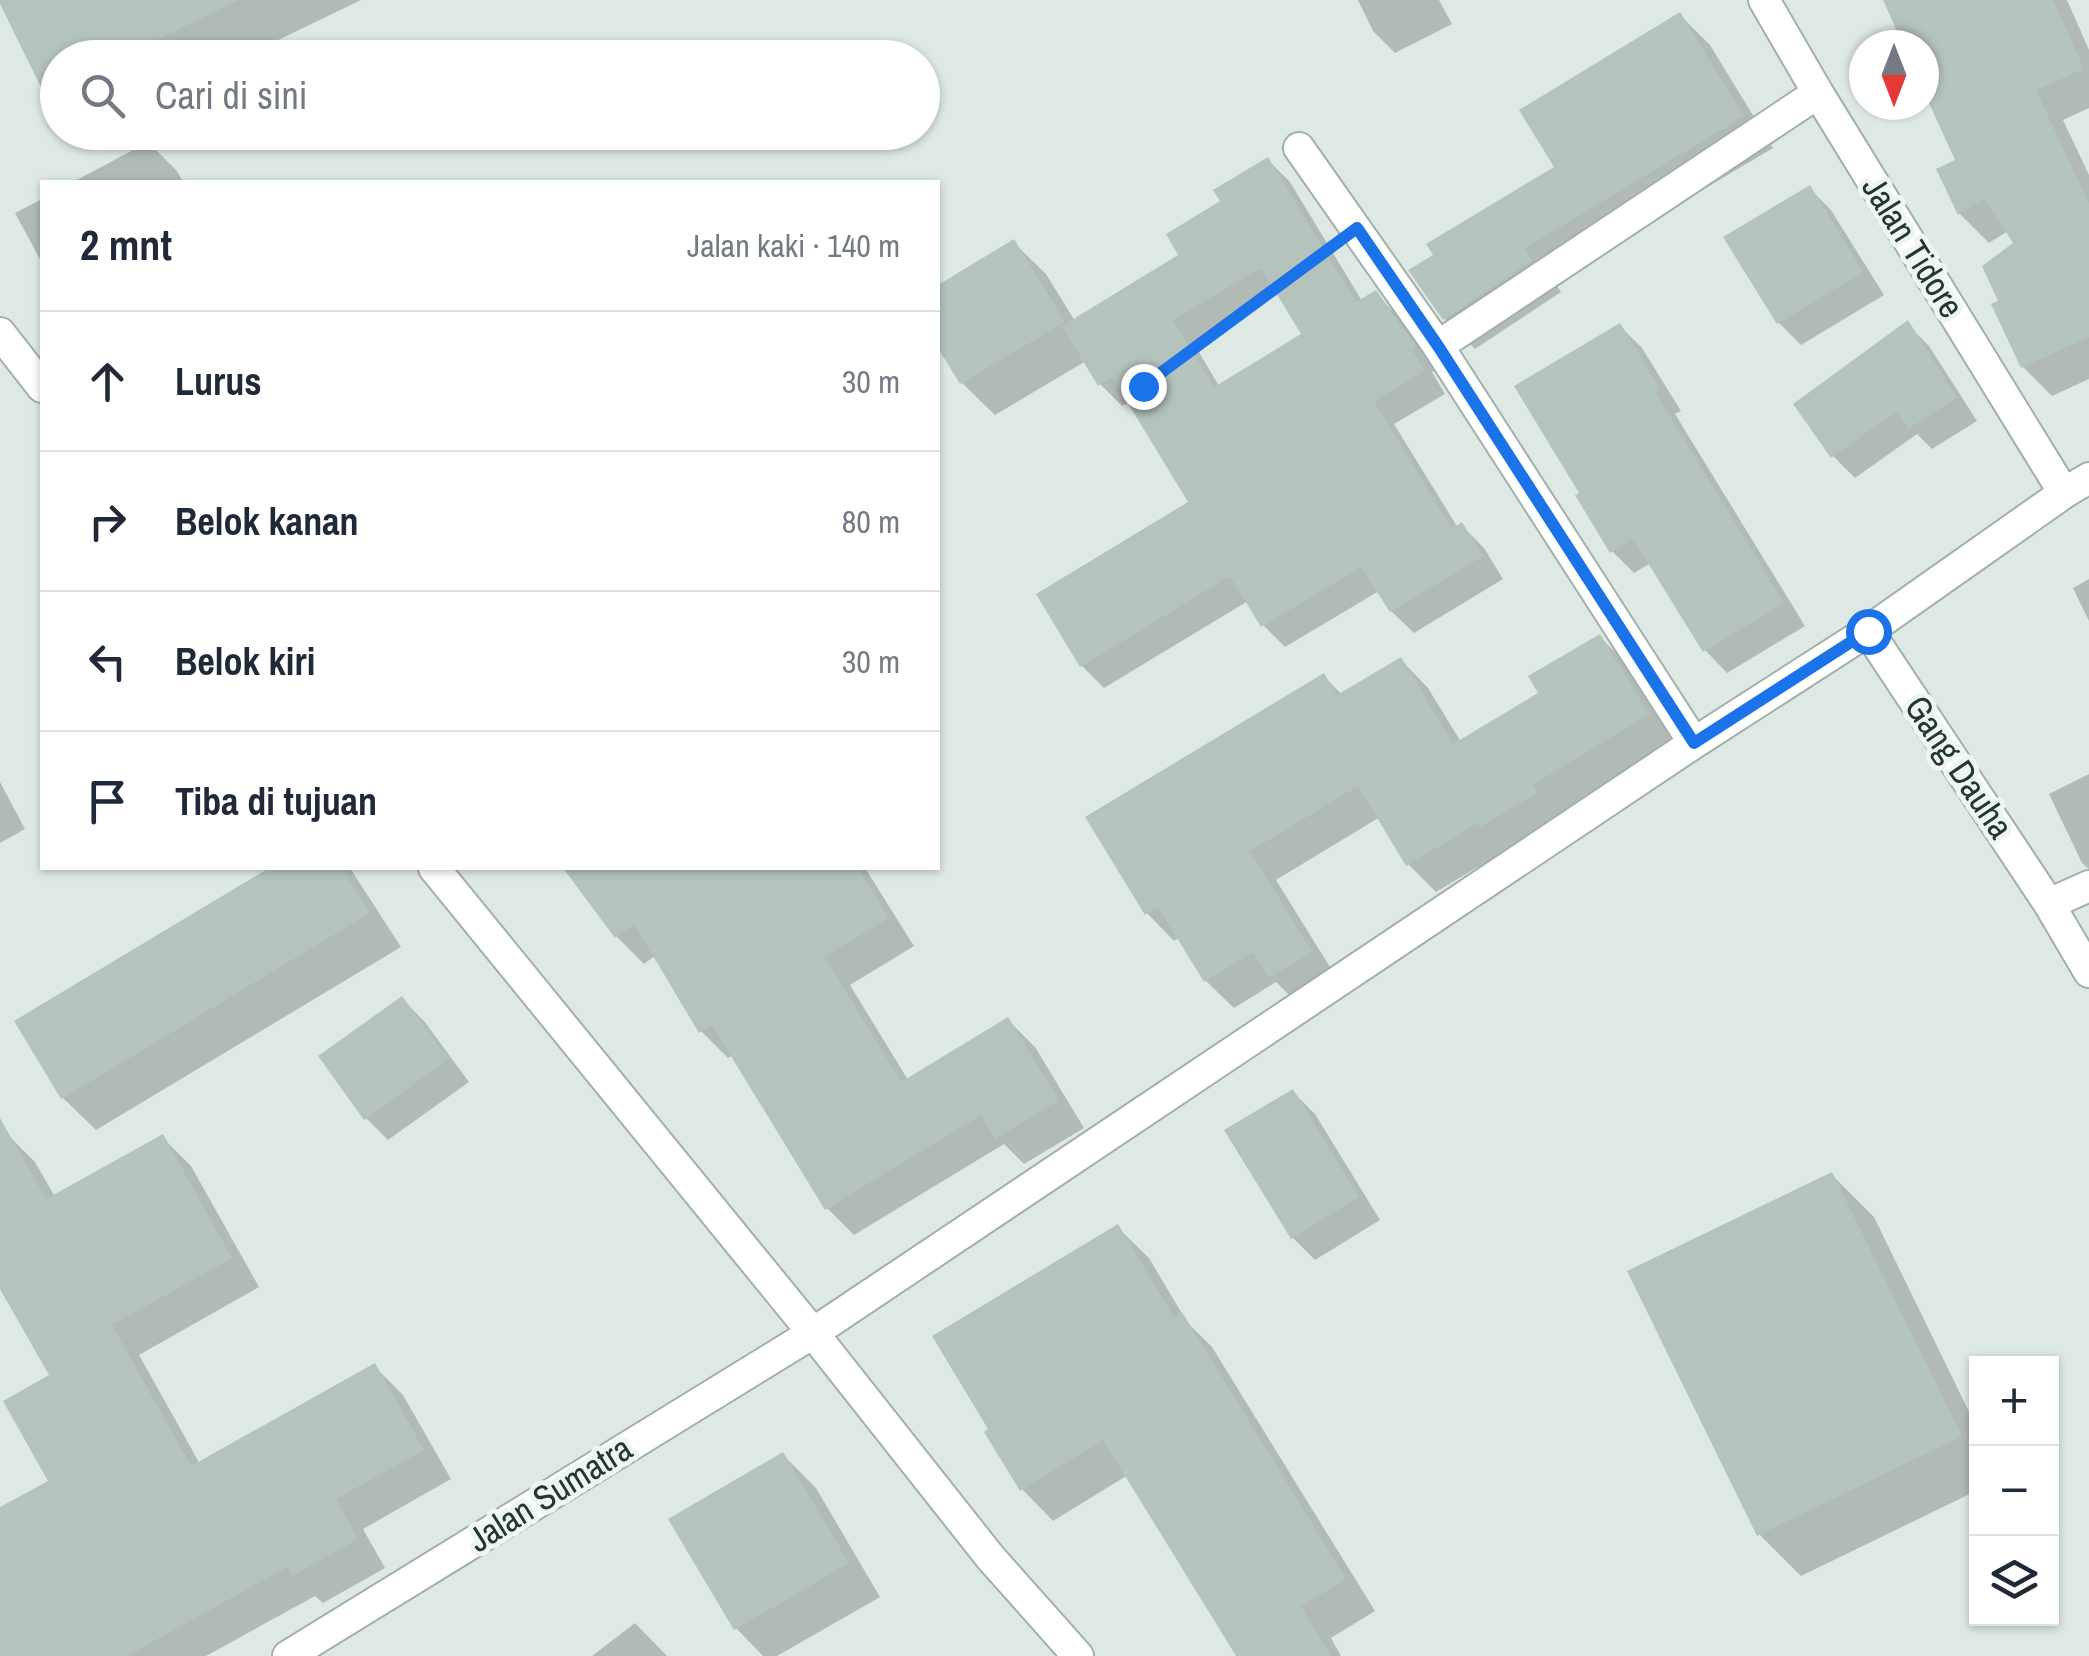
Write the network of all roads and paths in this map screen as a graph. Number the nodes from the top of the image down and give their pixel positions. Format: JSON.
{"nodes":[{"id":1,"x":1764,"y":0,"type":"edge"},
{"id":2,"x":1818,"y":93,"type":"junction"},
{"id":3,"x":1299,"y":148,"type":"dead end"},
{"id":4,"x":1357,"y":228,"type":"junction"},
{"id":5,"x":0,"y":333,"type":"edge"},
{"id":6,"x":1438,"y":346,"type":"junction"},
{"id":7,"x":40,"y":384,"type":"edge"},
{"id":8,"x":1143,"y":386,"type":"dead end"},
{"id":9,"x":2076,"y":485,"type":"edge"},
{"id":10,"x":1868,"y":631,"type":"junction"},
{"id":11,"x":1694,"y":743,"type":"junction"},
{"id":12,"x":436,"y":870,"type":"edge"},
{"id":13,"x":2089,"y":886,"type":"edge"},
{"id":14,"x":2050,"y":904,"type":"junction"},
{"id":15,"x":2089,"y":972,"type":"edge"},
{"id":16,"x":812,"y":1332,"type":"junction"},
{"id":17,"x":288,"y":1656,"type":"edge"},
{"id":18,"x":1078,"y":1656,"type":"edge"}],
"edges":[{"from":1,"to":2,"type":"street","name":"Jalan Tidore"},
{"from":2,"to":6,"type":"street"},
{"from":2,"to":9,"type":"street","name":"Jalan Tidore"},
{"from":3,"to":4,"type":"street"},
{"from":4,"to":6,"type":"street"},
{"from":4,"to":8,"type":"path"},
{"from":5,"to":7,"type":"street"},
{"from":6,"to":11,"type":"street"},
{"from":9,"to":10,"type":"street","name":"Jalan Sumatra"},
{"from":10,"to":11,"type":"street","name":"Jalan Sumatra"},
{"from":10,"to":14,"type":"street","name":"Gang Dauha"},
{"from":11,"to":16,"type":"street","name":"Jalan Sumatra"},
{"from":12,"to":16,"type":"street"},
{"from":13,"to":14,"type":"street"},
{"from":14,"to":15,"type":"street","name":"Gang Dauha"},
{"from":16,"to":17,"type":"street","name":"Jalan Sumatra"},
{"from":16,"to":18,"type":"street"}]}
